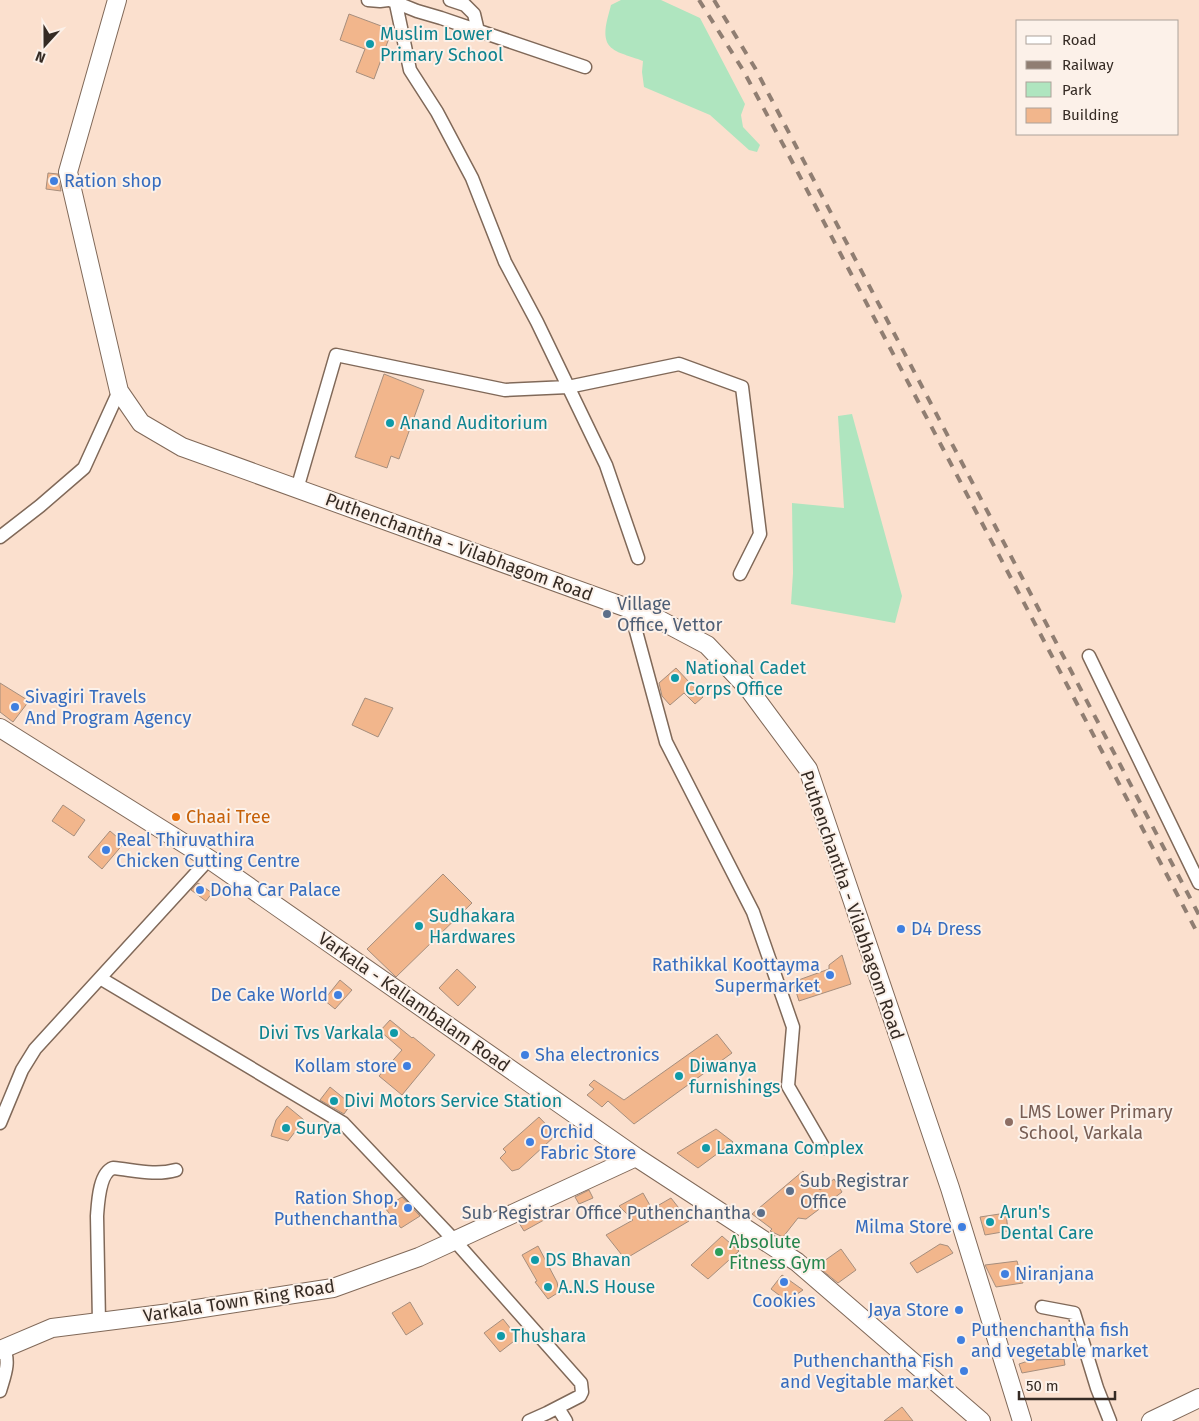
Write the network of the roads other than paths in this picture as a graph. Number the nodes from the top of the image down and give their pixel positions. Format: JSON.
{"nodes":[{"id":1,"x":117,"y":0,"type":"edge"},
{"id":2,"x":368,"y":0,"type":"edge"},
{"id":3,"x":450,"y":0,"type":"edge"},
{"id":4,"x":391,"y":1,"type":"edge"},
{"id":5,"x":478,"y":31,"type":"junction"},
{"id":6,"x":585,"y":67,"type":"dead end"},
{"id":7,"x":568,"y":387,"type":"junction"},
{"id":8,"x":119,"y":391,"type":"junction"},
{"id":9,"x":297,"y":488,"type":"junction"},
{"id":10,"x":0,"y":537,"type":"edge"},
{"id":11,"x":638,"y":558,"type":"dead end"},
{"id":12,"x":740,"y":574,"type":"dead end"},
{"id":13,"x":630,"y":609,"type":"junction"},
{"id":14,"x":1089,"y":656,"type":"dead end"},
{"id":15,"x":0,"y":728,"type":"edge"},
{"id":16,"x":209,"y":859,"type":"junction"},
{"id":17,"x":1199,"y":883,"type":"edge"},
{"id":18,"x":100,"y":978,"type":"junction"},
{"id":19,"x":0,"y":1122,"type":"edge"},
{"id":20,"x":824,"y":1148,"type":"dead end"},
{"id":21,"x":636,"y":1156,"type":"junction"},
{"id":22,"x":176,"y":1170,"type":"dead end"},
{"id":23,"x":455,"y":1241,"type":"junction"},
{"id":24,"x":1042,"y":1307,"type":"dead end"},
{"id":25,"x":99,"y":1322,"type":"junction"},
{"id":26,"x":2,"y":1349,"type":"edge"},
{"id":27,"x":0,"y":1391,"type":"edge"},
{"id":28,"x":1199,"y":1398,"type":"edge"},
{"id":29,"x":558,"y":1408,"type":"junction"},
{"id":30,"x":528,"y":1421,"type":"edge"},
{"id":31,"x":566,"y":1421,"type":"edge"},
{"id":32,"x":981,"y":1421,"type":"edge"},
{"id":33,"x":1022,"y":1421,"type":"edge"},
{"id":34,"x":1110,"y":1421,"type":"edge"},
{"id":35,"x":1151,"y":1421,"type":"edge"}],
"edges":[{"from":1,"to":8,"type":"main road","name":"Puthenchantha - Vilabhagom Road"},
{"from":2,"to":4,"type":"street"},
{"from":3,"to":5,"type":"street"},
{"from":4,"to":5,"type":"street"},
{"from":4,"to":7,"type":"street"},
{"from":5,"to":6,"type":"street"},
{"from":7,"to":9,"type":"street"},
{"from":7,"to":11,"type":"street"},
{"from":7,"to":12,"type":"street"},
{"from":8,"to":9,"type":"main road","name":"Puthenchantha - Vilabhagom Road"},
{"from":8,"to":10,"type":"street"},
{"from":9,"to":13,"type":"main road","name":"Puthenchantha - Vilabhagom Road"},
{"from":13,"to":20,"type":"street"},
{"from":13,"to":33,"type":"main road","name":"Puthenchantha - Vilabhagom Road"},
{"from":14,"to":17,"type":"street"},
{"from":15,"to":16,"type":"main road","name":"Varkala - Kallambalam Road"},
{"from":16,"to":18,"type":"street"},
{"from":16,"to":21,"type":"main road","name":"Varkala - Kallambalam Road"},
{"from":18,"to":19,"type":"street"},
{"from":18,"to":23,"type":"street"},
{"from":21,"to":23,"type":"main road","name":"Varkala Town Ring Road"},
{"from":21,"to":32,"type":"main road","name":"Varkala - Kallambalam Road"},
{"from":22,"to":25,"type":"street"},
{"from":23,"to":25,"type":"main road","name":"Varkala Town Ring Road"},
{"from":23,"to":29,"type":"street"},
{"from":24,"to":34,"type":"street"},
{"from":25,"to":26,"type":"main road","name":"Varkala Town Ring Road"},
{"from":26,"to":27,"type":"street"},
{"from":28,"to":35,"type":"main road"},
{"from":29,"to":30,"type":"street"},
{"from":29,"to":31,"type":"street"}]}
